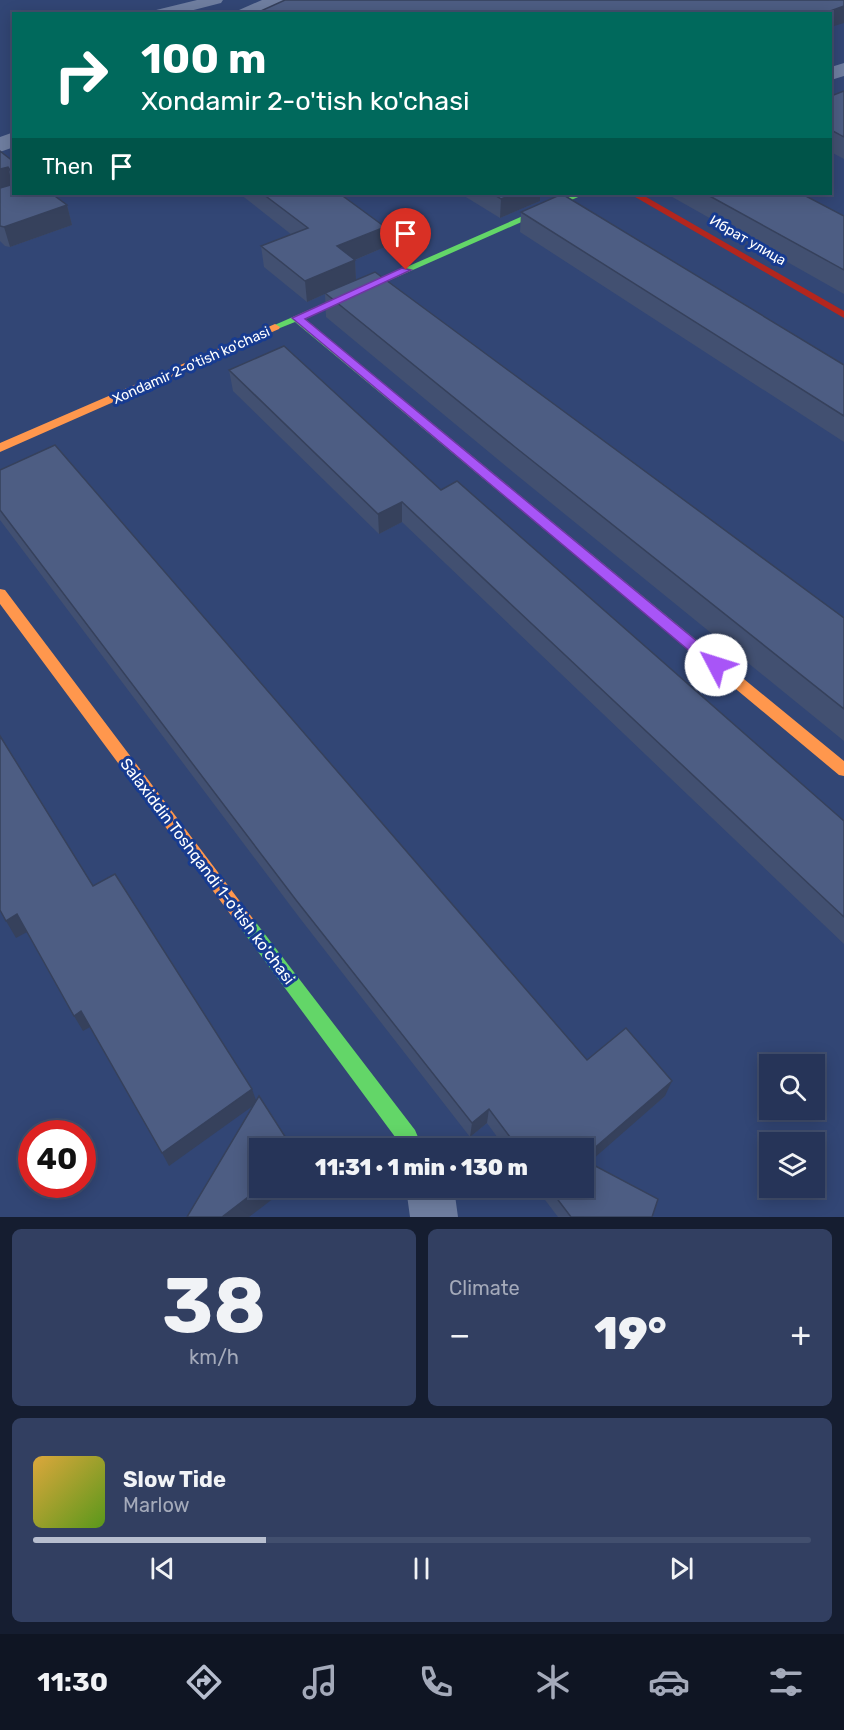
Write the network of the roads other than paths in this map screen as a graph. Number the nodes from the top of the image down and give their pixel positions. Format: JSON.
{"nodes":[{"id":1,"x":216,"y":0,"type":"edge"},
{"id":2,"x":277,"y":0,"type":"edge"},
{"id":3,"x":165,"y":12,"type":"edge"},
{"id":4,"x":250,"y":12,"type":"edge"},
{"id":5,"x":578,"y":195,"type":"edge"},
{"id":6,"x":637,"y":195,"type":"edge"},
{"id":7,"x":844,"y":315,"type":"edge"},
{"id":8,"x":297,"y":318,"type":"junction"},
{"id":9,"x":0,"y":448,"type":"edge"},
{"id":10,"x":0,"y":594,"type":"edge"},
{"id":11,"x":844,"y":770,"type":"edge"},
{"id":12,"x":407,"y":1138,"type":"edge"},
{"id":13,"x":431,"y":1198,"type":"edge"},
{"id":14,"x":434,"y":1217,"type":"edge"}],
"edges":[{"from":1,"to":3,"type":"lane"},
{"from":2,"to":4,"type":"street"},
{"from":5,"to":8,"type":"street","name":"Xondamir 2-o'tish ko'chasi"},
{"from":6,"to":7,"type":"street","name":"Ибрат улица"},
{"from":8,"to":9,"type":"street","name":"Xondamir 2-o'tish ko'chasi"},
{"from":8,"to":11,"type":"street"},
{"from":10,"to":12,"type":"street","name":"Salaxiddin Toshqandi 1-o'tish ko'chasi"},
{"from":13,"to":14,"type":"street"}]}
